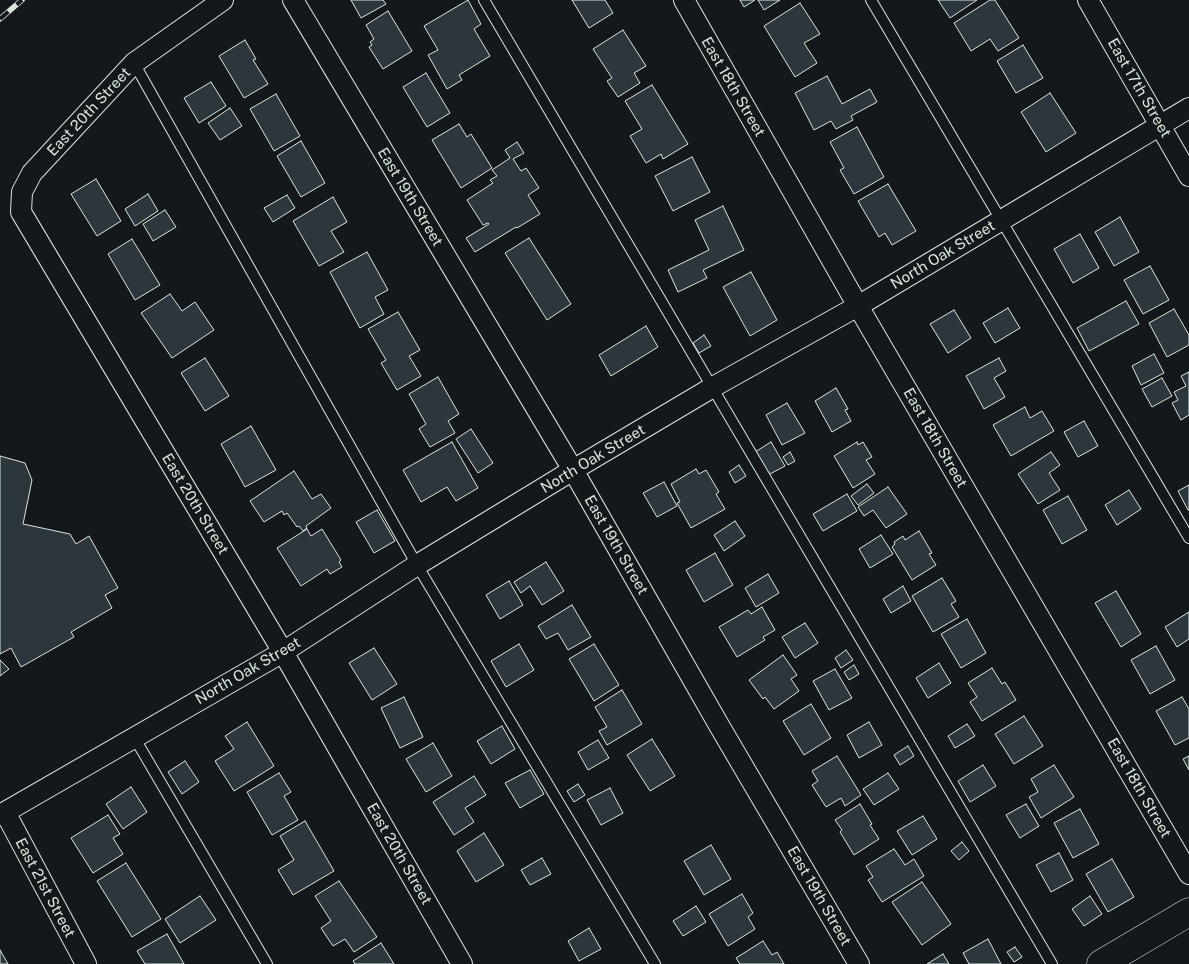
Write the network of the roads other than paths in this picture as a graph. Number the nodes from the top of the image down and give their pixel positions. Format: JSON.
{"nodes":[{"id":1,"x":224,"y":0,"type":"edge"},
{"id":2,"x":293,"y":0,"type":"edge"},
{"id":3,"x":484,"y":0,"type":"edge"},
{"id":4,"x":684,"y":0,"type":"edge"},
{"id":5,"x":871,"y":0,"type":"edge"},
{"id":6,"x":1088,"y":0,"type":"edge"},
{"id":7,"x":134,"y":63,"type":"junction"},
{"id":8,"x":1189,"y":108,"type":"edge"},
{"id":9,"x":1161,"y":125,"type":"junction"},
{"id":10,"x":1189,"y":176,"type":"edge"},
{"id":11,"x":1001,"y":220,"type":"junction"},
{"id":12,"x":858,"y":306,"type":"junction"},
{"id":13,"x":713,"y":387,"type":"junction"},
{"id":14,"x":573,"y":470,"type":"junction"},
{"id":15,"x":1189,"y":538,"type":"edge"},
{"id":16,"x":418,"y":565,"type":"junction"},
{"id":17,"x":283,"y":652,"type":"junction"},
{"id":18,"x":134,"y":737,"type":"junction"},
{"id":19,"x":2,"y":814,"type":"edge"},
{"id":20,"x":1189,"y":874,"type":"edge"},
{"id":21,"x":1189,"y":912,"type":"edge"},
{"id":22,"x":86,"y":964,"type":"edge"},
{"id":23,"x":267,"y":964,"type":"edge"},
{"id":24,"x":462,"y":964,"type":"edge"},
{"id":25,"x":655,"y":964,"type":"edge"},
{"id":26,"x":858,"y":964,"type":"edge"},
{"id":27,"x":1052,"y":964,"type":"edge"},
{"id":28,"x":1100,"y":964,"type":"edge"}],
"edges":[{"from":1,"to":7,"type":"street","name":"East 20th Street"},
{"from":2,"to":14,"type":"street","name":"East 19th Street"},
{"from":3,"to":13,"type":"lane"},
{"from":4,"to":12,"type":"street","name":"East 18th Street"},
{"from":5,"to":11,"type":"lane"},
{"from":6,"to":9,"type":"street","name":"East 17th Street"},
{"from":7,"to":16,"type":"lane"},
{"from":7,"to":17,"type":"street","name":"East 20th Street"},
{"from":8,"to":9,"type":"street","name":"North Oak Street"},
{"from":9,"to":10,"type":"street","name":"East 17th Street"},
{"from":9,"to":11,"type":"street","name":"North Oak Street"},
{"from":11,"to":12,"type":"street","name":"North Oak Street"},
{"from":11,"to":15,"type":"lane"},
{"from":12,"to":13,"type":"street","name":"North Oak Street"},
{"from":12,"to":20,"type":"street","name":"East 18th Street"},
{"from":13,"to":14,"type":"street","name":"North Oak Street"},
{"from":13,"to":27,"type":"lane"},
{"from":14,"to":16,"type":"street","name":"North Oak Street"},
{"from":14,"to":26,"type":"street","name":"East 19th Street"},
{"from":16,"to":17,"type":"street","name":"North Oak Street"},
{"from":16,"to":25,"type":"lane"},
{"from":17,"to":18,"type":"street","name":"North Oak Street"},
{"from":17,"to":24,"type":"street","name":"East 20th Street"},
{"from":18,"to":19,"type":"street","name":"North Oak Street"},
{"from":18,"to":23,"type":"lane"},
{"from":19,"to":22,"type":"street","name":"East 21st Street"},
{"from":21,"to":28,"type":"main road"}]}
